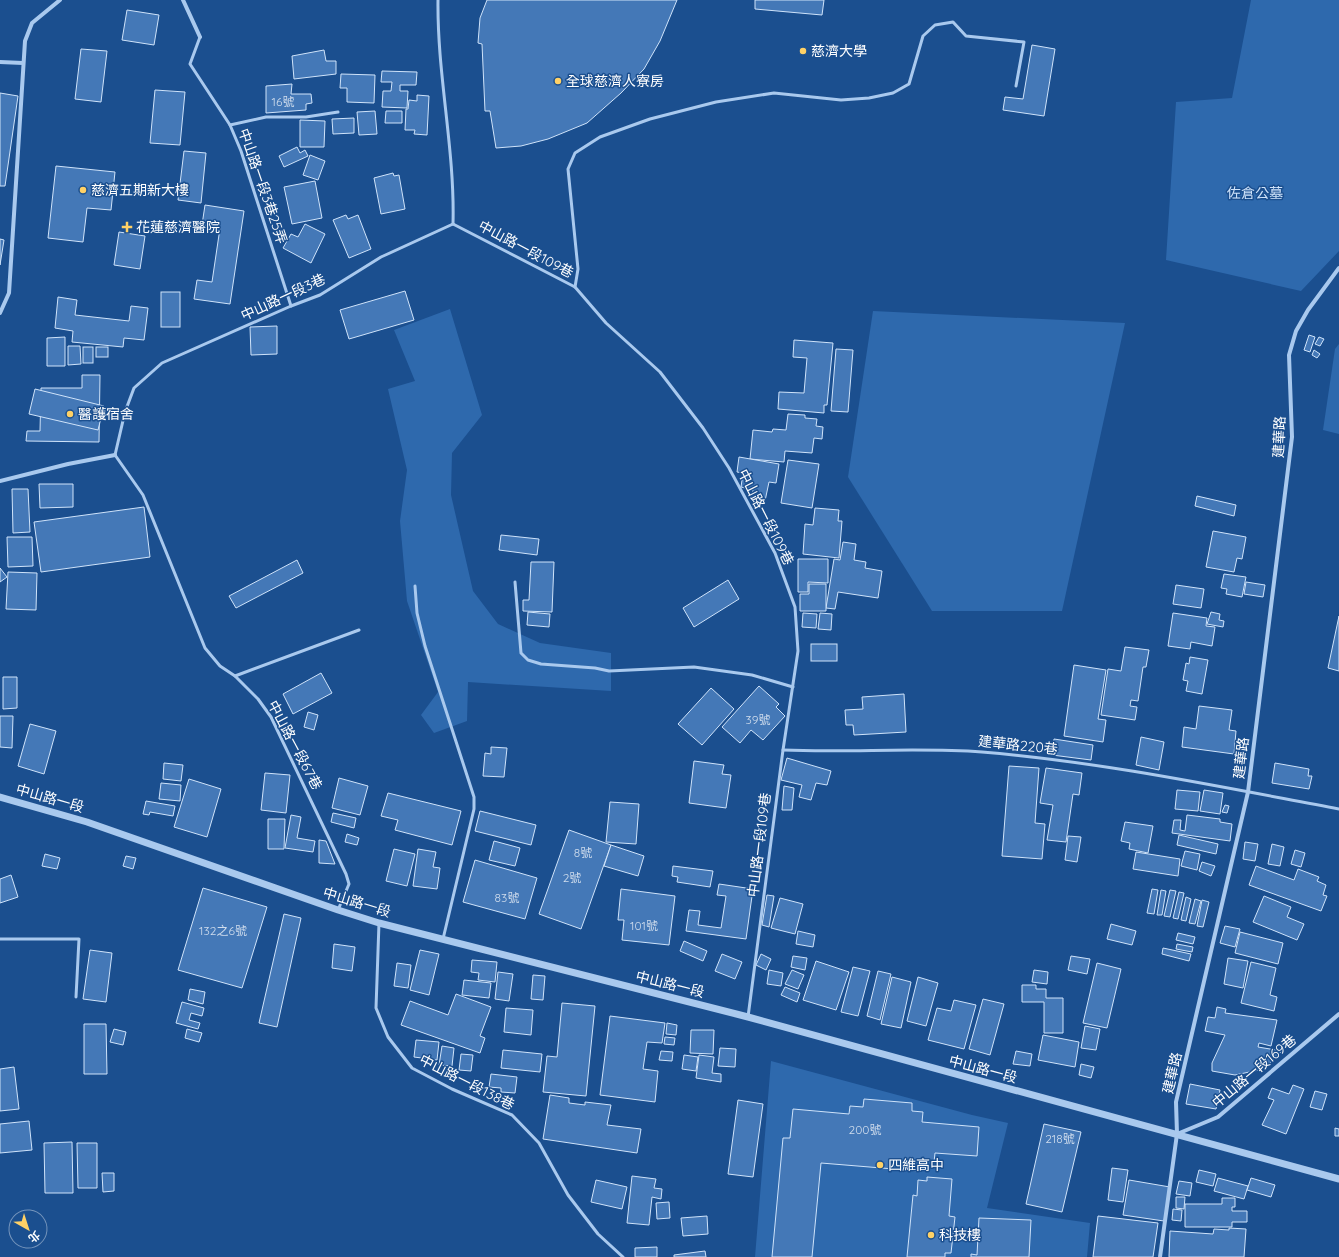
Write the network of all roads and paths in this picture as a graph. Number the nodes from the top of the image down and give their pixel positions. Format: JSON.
{"nodes":[{"id":1,"x":60,"y":0,"type":"edge"},
{"id":2,"x":183,"y":0,"type":"edge"},
{"id":3,"x":438,"y":0,"type":"edge"},
{"id":4,"x":200,"y":37,"type":"joint"},
{"id":5,"x":0,"y":62,"type":"edge"},
{"id":6,"x":23,"y":63,"type":"junction"},
{"id":7,"x":1016,"y":86,"type":"dead end"},
{"id":8,"x":338,"y":112,"type":"dead end"},
{"id":9,"x":230,"y":125,"type":"junction"},
{"id":10,"x":453,"y":224,"type":"junction"},
{"id":11,"x":1339,"y":268,"type":"edge"},
{"id":12,"x":575,"y":287,"type":"junction"},
{"id":13,"x":290,"y":306,"type":"junction"},
{"id":14,"x":0,"y":313,"type":"edge"},
{"id":15,"x":114,"y":455,"type":"junction"},
{"id":16,"x":0,"y":480,"type":"edge"},
{"id":17,"x":515,"y":582,"type":"dead end"},
{"id":18,"x":415,"y":586,"type":"dead end"},
{"id":19,"x":359,"y":630,"type":"dead end"},
{"id":20,"x":236,"y":676,"type":"junction"},
{"id":21,"x":793,"y":687,"type":"junction"},
{"id":22,"x":783,"y":750,"type":"junction"},
{"id":23,"x":1248,"y":792,"type":"junction"},
{"id":24,"x":0,"y":797,"type":"edge"},
{"id":25,"x":1339,"y":809,"type":"edge"},
{"id":26,"x":338,"y":910,"type":"junction"},
{"id":27,"x":379,"y":923,"type":"junction"},
{"id":28,"x":0,"y":939,"type":"edge"},
{"id":29,"x":443,"y":940,"type":"junction"},
{"id":30,"x":76,"y":997,"type":"dead end"},
{"id":31,"x":1339,"y":1014,"type":"edge"},
{"id":32,"x":748,"y":1017,"type":"junction"},
{"id":33,"x":1177,"y":1134,"type":"junction"},
{"id":34,"x":1339,"y":1179,"type":"edge"},
{"id":35,"x":622,"y":1257,"type":"edge"},
{"id":36,"x":1160,"y":1257,"type":"edge"}],
"edges":[{"from":1,"to":6,"type":"street"},
{"from":2,"to":4,"type":"street"},
{"from":3,"to":10,"type":"lane"},
{"from":4,"to":9,"type":"lane","name":"中山路一段3巷25弄"},
{"from":5,"to":6,"type":"street"},
{"from":6,"to":14,"type":"street"},
{"from":7,"to":12,"type":"lane"},
{"from":8,"to":9,"type":"lane"},
{"from":9,"to":13,"type":"lane","name":"中山路一段3巷25弄"},
{"from":10,"to":12,"type":"lane","name":"中山路一段109巷"},
{"from":10,"to":13,"type":"lane","name":"中山路一段3巷"},
{"from":11,"to":23,"type":"street","name":"建華路"},
{"from":12,"to":21,"type":"lane","name":"中山路一段109巷"},
{"from":13,"to":15,"type":"lane","name":"中山路一段3巷"},
{"from":15,"to":16,"type":"street"},
{"from":15,"to":20,"type":"lane","name":"中山路一段67巷"},
{"from":17,"to":21,"type":"lane"},
{"from":18,"to":29,"type":"lane"},
{"from":19,"to":20,"type":"lane"},
{"from":20,"to":26,"type":"lane","name":"中山路一段67巷"},
{"from":21,"to":22,"type":"lane","name":"中山路一段109巷"},
{"from":22,"to":23,"type":"lane","name":"建華路220巷"},
{"from":22,"to":32,"type":"lane","name":"中山路一段109巷"},
{"from":23,"to":25,"type":"lane","name":"建華路220巷"},
{"from":23,"to":33,"type":"street","name":"建華路"},
{"from":24,"to":26,"type":"street","name":"中山路一段"},
{"from":26,"to":27,"type":"street","name":"中山路一段"},
{"from":27,"to":29,"type":"street","name":"中山路一段"},
{"from":27,"to":35,"type":"lane","name":"中山路一段138巷"},
{"from":28,"to":30,"type":"lane"},
{"from":29,"to":32,"type":"street","name":"中山路一段"},
{"from":31,"to":33,"type":"street","name":"中山路一段169巷"},
{"from":32,"to":33,"type":"street","name":"中山路一段"},
{"from":33,"to":34,"type":"street","name":"中山路一段"},
{"from":33,"to":36,"type":"street","name":"建華路"}]}
